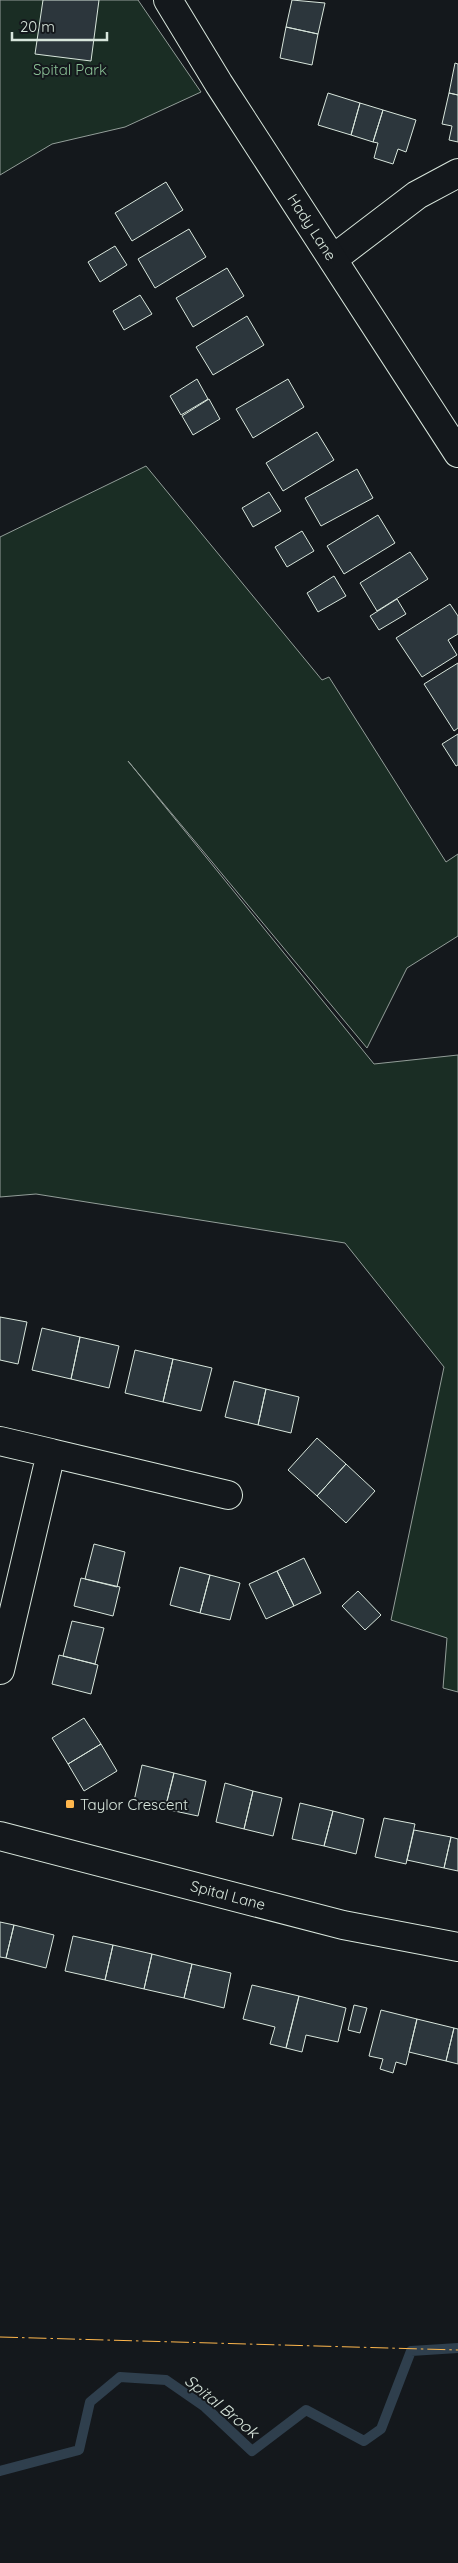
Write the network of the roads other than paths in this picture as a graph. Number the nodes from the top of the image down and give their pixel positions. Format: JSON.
{"nodes":[{"id":1,"x":168,"y":0,"type":"edge"},
{"id":2,"x":458,"y":174,"type":"edge"},
{"id":3,"x":333,"y":259,"type":"junction"},
{"id":4,"x":458,"y":453,"type":"edge"},
{"id":5,"x":0,"y":1441,"type":"edge"},
{"id":6,"x":51,"y":1453,"type":"junction"},
{"id":7,"x":228,"y":1495,"type":"dead end"},
{"id":8,"x":0,"y":1670,"type":"edge"},
{"id":9,"x":0,"y":1836,"type":"edge"},
{"id":10,"x":458,"y":1947,"type":"edge"}],
"edges":[{"from":1,"to":3,"type":"street","name":"Hady Lane"},
{"from":2,"to":3,"type":"street"},
{"from":3,"to":4,"type":"street","name":"Hady Lane"},
{"from":5,"to":6,"type":"street"},
{"from":6,"to":7,"type":"street"},
{"from":6,"to":8,"type":"street"},
{"from":9,"to":10,"type":"street","name":"Spital Lane"}]}
